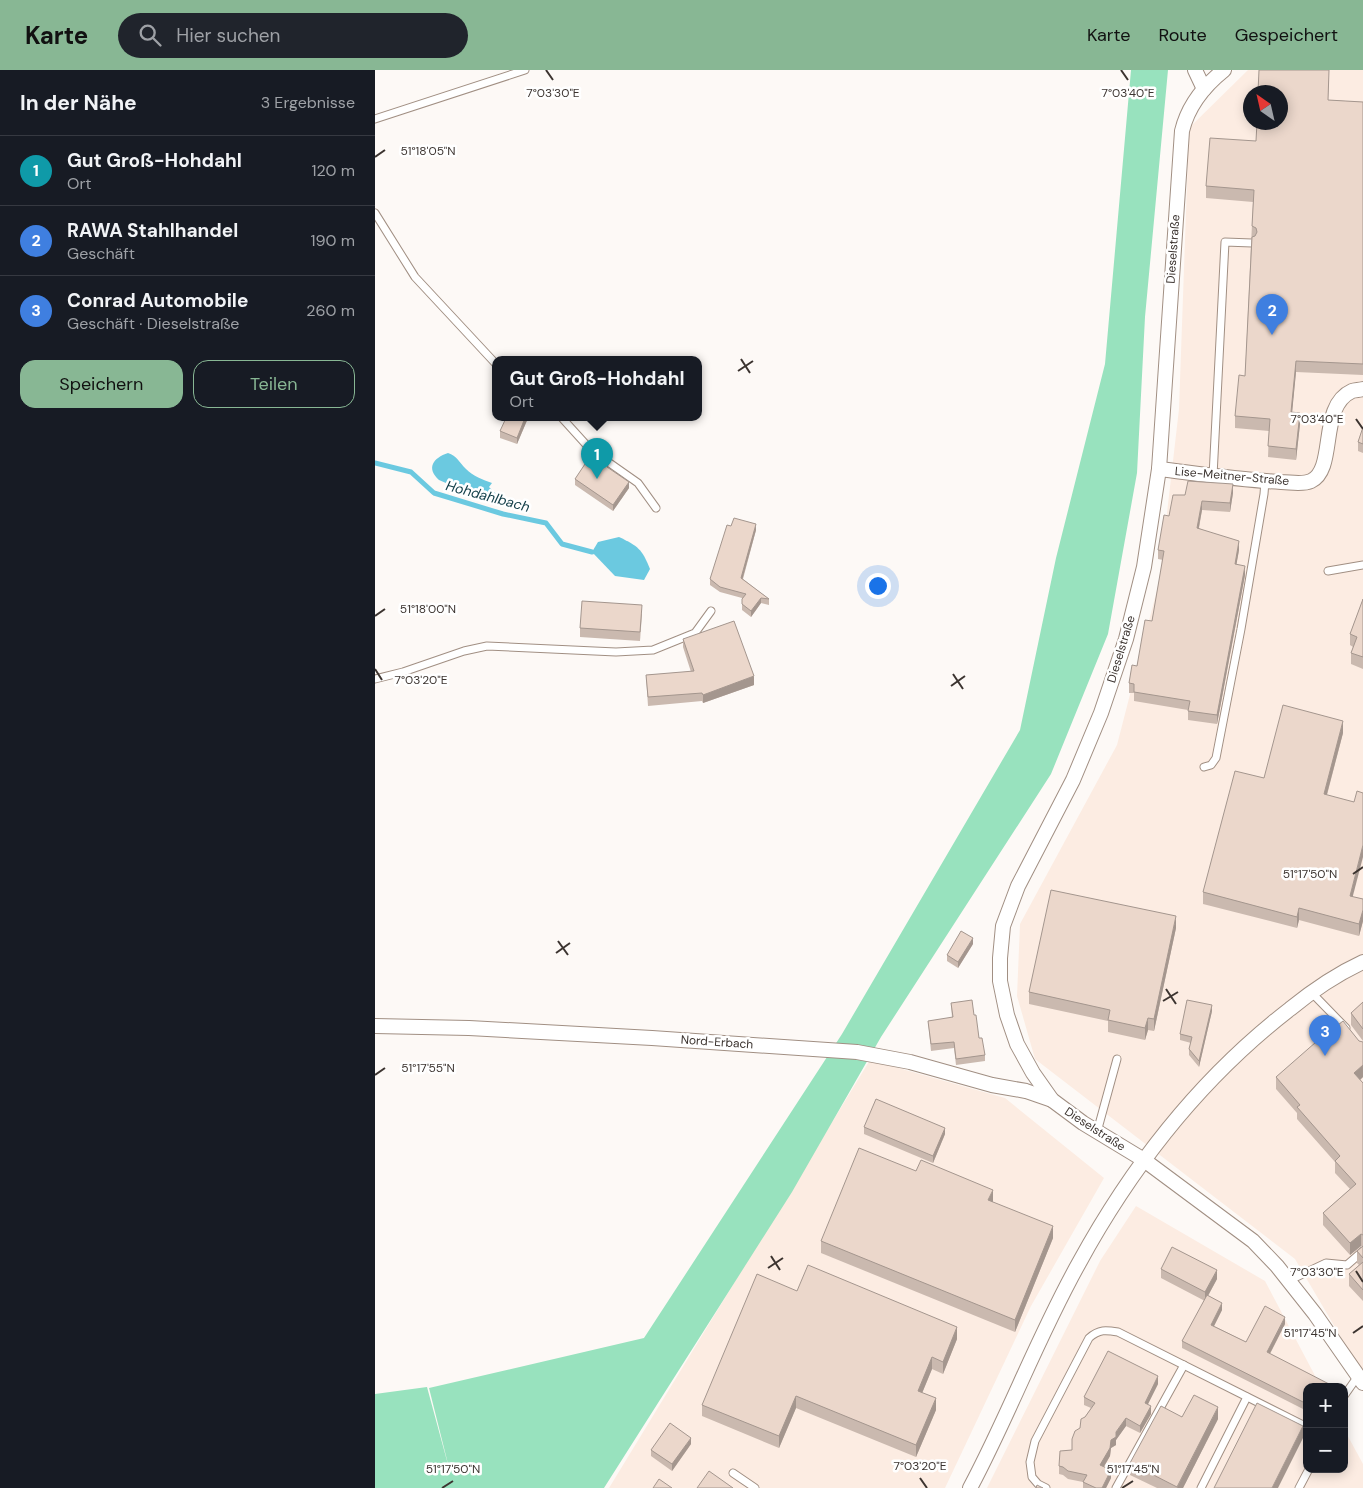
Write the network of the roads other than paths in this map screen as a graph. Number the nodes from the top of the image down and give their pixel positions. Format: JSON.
{"nodes":[{"id":1,"x":525,"y":70,"type":"edge"},
{"id":2,"x":1195,"y":70,"type":"edge"},
{"id":3,"x":1224,"y":70,"type":"edge"},
{"id":4,"x":1204,"y":89,"type":"junction"},
{"id":5,"x":375,"y":119,"type":"edge"},
{"id":6,"x":375,"y":213,"type":"edge"},
{"id":7,"x":1252,"y":243,"type":"edge"},
{"id":8,"x":492,"y":360,"type":"edge"},
{"id":9,"x":1363,"y":389,"type":"edge"},
{"id":10,"x":566,"y":421,"type":"edge"},
{"id":11,"x":1159,"y":470,"type":"junction"},
{"id":12,"x":1213,"y":476,"type":"junction"},
{"id":13,"x":1265,"y":481,"type":"junction"},
{"id":14,"x":656,"y":508,"type":"dead end"},
{"id":15,"x":1363,"y":565,"type":"edge"},
{"id":16,"x":1328,"y":571,"type":"dead end"},
{"id":17,"x":711,"y":611,"type":"dead end"},
{"id":18,"x":375,"y":680,"type":"edge"},
{"id":19,"x":1204,"y":767,"type":"dead end"},
{"id":20,"x":1363,"y":962,"type":"edge"},
{"id":21,"x":1311,"y":992,"type":"junction"},
{"id":22,"x":375,"y":1026,"type":"edge"},
{"id":23,"x":1353,"y":1036,"type":"edge"},
{"id":24,"x":1117,"y":1059,"type":"dead end"},
{"id":25,"x":1052,"y":1100,"type":"junction"},
{"id":26,"x":1097,"y":1132,"type":"junction"},
{"id":27,"x":1144,"y":1160,"type":"junction"},
{"id":28,"x":1363,"y":1251,"type":"edge"},
{"id":29,"x":1288,"y":1281,"type":"junction"},
{"id":30,"x":1184,"y":1365,"type":"junction"},
{"id":31,"x":1361,"y":1379,"type":"edge"},
{"id":32,"x":1348,"y":1392,"type":"edge"},
{"id":33,"x":1247,"y":1397,"type":"junction"},
{"id":34,"x":1303,"y":1425,"type":"edge"},
{"id":35,"x":733,"y":1473,"type":"dead end"},
{"id":36,"x":1307,"y":1473,"type":"edge"},
{"id":37,"x":755,"y":1488,"type":"edge"},
{"id":38,"x":970,"y":1488,"type":"edge"},
{"id":39,"x":1046,"y":1488,"type":"edge"},
{"id":40,"x":1116,"y":1488,"type":"edge"},
{"id":41,"x":1201,"y":1488,"type":"edge"},
{"id":42,"x":1299,"y":1488,"type":"edge"}],
"edges":[{"from":1,"to":5,"type":"lane"},
{"from":2,"to":4,"type":"street"},
{"from":3,"to":4,"type":"street","name":"Dieselstraße"},
{"from":4,"to":11,"type":"street","name":"Dieselstraße"},
{"from":6,"to":8,"type":"lane"},
{"from":7,"to":12,"type":"lane"},
{"from":9,"to":13,"type":"street","name":"Lise-Meitner-Straße"},
{"from":10,"to":14,"type":"lane"},
{"from":11,"to":12,"type":"street","name":"Lise-Meitner-Straße"},
{"from":11,"to":25,"type":"street","name":"Dieselstraße"},
{"from":12,"to":13,"type":"street","name":"Lise-Meitner-Straße"},
{"from":13,"to":19,"type":"lane"},
{"from":15,"to":16,"type":"lane"},
{"from":17,"to":18,"type":"lane"},
{"from":20,"to":21,"type":"street"},
{"from":21,"to":23,"type":"lane"},
{"from":21,"to":27,"type":"street"},
{"from":22,"to":25,"type":"street","name":"Nord-Erbach"},
{"from":24,"to":26,"type":"lane"},
{"from":25,"to":26,"type":"street","name":"Dieselstraße"},
{"from":26,"to":27,"type":"street","name":"Dieselstraße"},
{"from":27,"to":29,"type":"street","name":"Dieselstraße"},
{"from":27,"to":38,"type":"street"},
{"from":28,"to":29,"type":"lane"},
{"from":29,"to":31,"type":"street","name":"Dieselstraße"},
{"from":30,"to":33,"type":"lane"},
{"from":30,"to":39,"type":"lane"},
{"from":30,"to":40,"type":"lane"},
{"from":31,"to":32,"type":"lane"},
{"from":33,"to":34,"type":"lane"},
{"from":33,"to":41,"type":"lane"},
{"from":35,"to":37,"type":"lane"},
{"from":36,"to":42,"type":"lane"}]}
